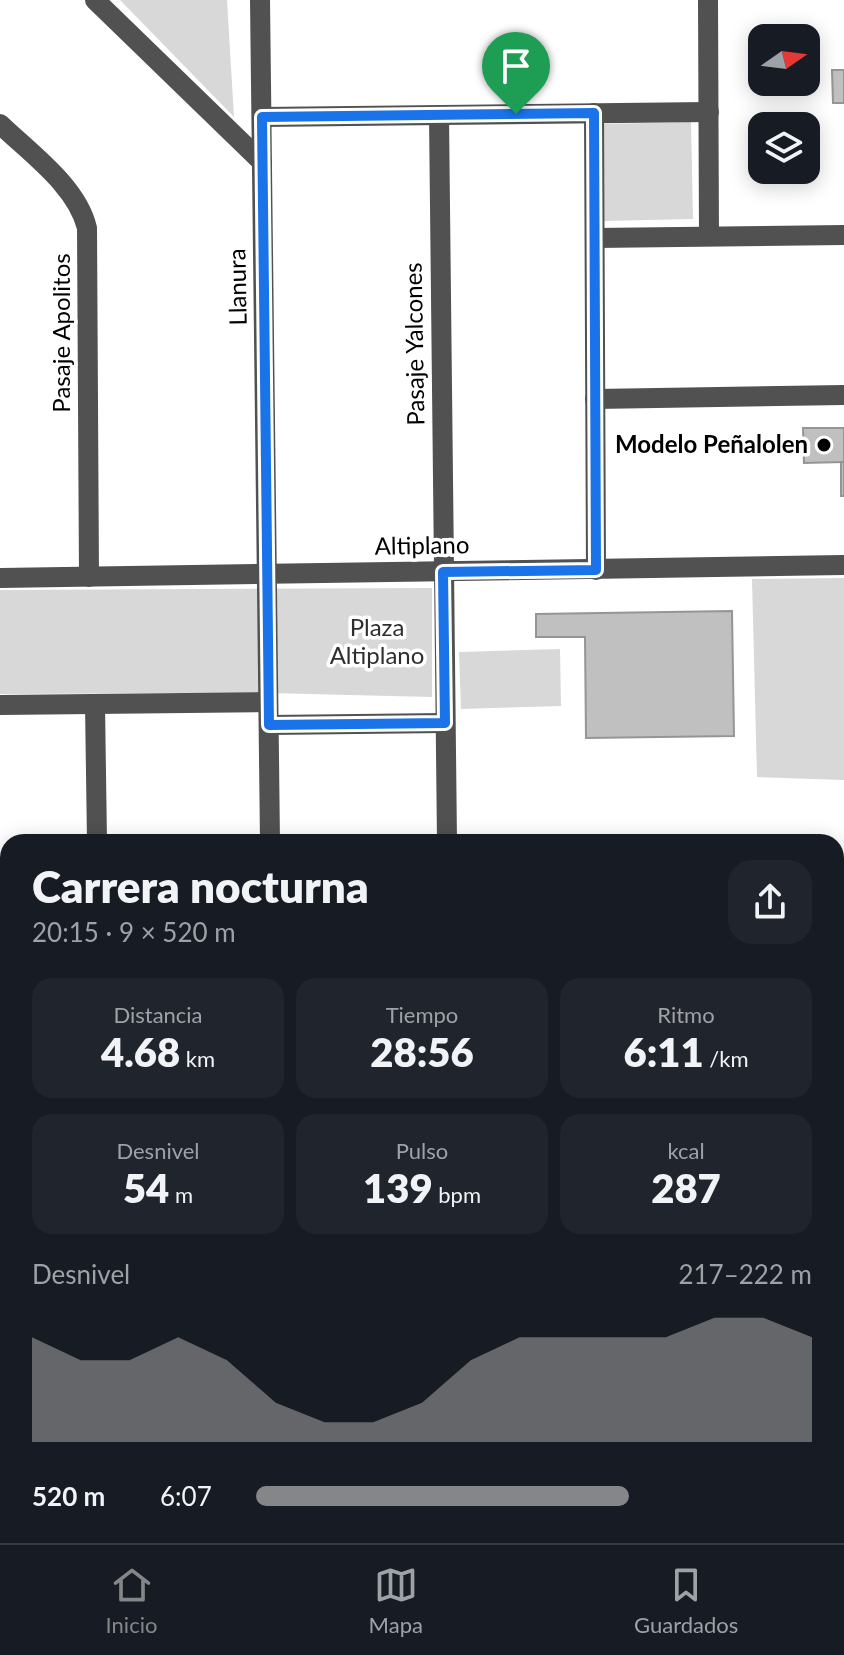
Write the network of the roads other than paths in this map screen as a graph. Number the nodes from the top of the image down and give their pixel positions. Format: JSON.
{"nodes":[{"id":1,"x":95,"y":0,"type":"edge"},
{"id":2,"x":260,"y":0,"type":"edge"},
{"id":3,"x":708,"y":0,"type":"edge"},
{"id":4,"x":709,"y":112,"type":"junction"},
{"id":5,"x":594,"y":113,"type":"junction"},
{"id":6,"x":439,"y":115,"type":"junction"},
{"id":7,"x":262,"y":117,"type":"junction"},
{"id":8,"x":0,"y":124,"type":"edge"},
{"id":9,"x":262,"y":162,"type":"junction"},
{"id":10,"x":844,"y":235,"type":"edge"},
{"id":11,"x":709,"y":236,"type":"junction"},
{"id":12,"x":595,"y":238,"type":"junction"},
{"id":13,"x":844,"y":395,"type":"edge"},
{"id":14,"x":595,"y":399,"type":"junction"},
{"id":15,"x":844,"y":565,"type":"edge"},
{"id":16,"x":596,"y":570,"type":"junction"},
{"id":17,"x":443,"y":572,"type":"junction"},
{"id":18,"x":267,"y":574,"type":"junction"},
{"id":19,"x":89,"y":577,"type":"junction"},
{"id":20,"x":0,"y":578,"type":"edge"},
{"id":21,"x":268,"y":702,"type":"junction"},
{"id":22,"x":95,"y":704,"type":"junction"},
{"id":23,"x":0,"y":705,"type":"edge"},
{"id":24,"x":445,"y":723,"type":"junction"},
{"id":25,"x":269,"y":725,"type":"junction"},
{"id":26,"x":97,"y":834,"type":"edge"},
{"id":27,"x":270,"y":834,"type":"edge"},
{"id":28,"x":447,"y":834,"type":"edge"}],
"edges":[{"from":1,"to":9,"type":"street"},
{"from":2,"to":7,"type":"street","name":"Llanura"},
{"from":3,"to":4,"type":"street"},
{"from":4,"to":5,"type":"street"},
{"from":4,"to":11,"type":"street"},
{"from":5,"to":6,"type":"street"},
{"from":5,"to":12,"type":"street"},
{"from":6,"to":7,"type":"street"},
{"from":6,"to":17,"type":"street","name":"Pasaje Yalcones"},
{"from":7,"to":9,"type":"street","name":"Llanura"},
{"from":8,"to":19,"type":"street","name":"Pasaje Apolitos"},
{"from":9,"to":18,"type":"street","name":"Llanura"},
{"from":10,"to":11,"type":"street"},
{"from":11,"to":12,"type":"street"},
{"from":12,"to":14,"type":"street"},
{"from":13,"to":14,"type":"street"},
{"from":14,"to":16,"type":"street"},
{"from":15,"to":16,"type":"street","name":"Altiplano"},
{"from":16,"to":17,"type":"street","name":"Altiplano"},
{"from":17,"to":18,"type":"street","name":"Altiplano"},
{"from":17,"to":24,"type":"street","name":"Pasaje Yalcones"},
{"from":18,"to":19,"type":"street","name":"Altiplano"},
{"from":18,"to":21,"type":"street","name":"Llanura"},
{"from":19,"to":20,"type":"street","name":"Altiplano"},
{"from":21,"to":22,"type":"street"},
{"from":21,"to":25,"type":"street","name":"Llanura"},
{"from":22,"to":23,"type":"street"},
{"from":22,"to":26,"type":"street"},
{"from":24,"to":25,"type":"street"},
{"from":24,"to":28,"type":"street","name":"Pasaje Yalcones"},
{"from":25,"to":27,"type":"street","name":"Llanura"}]}
